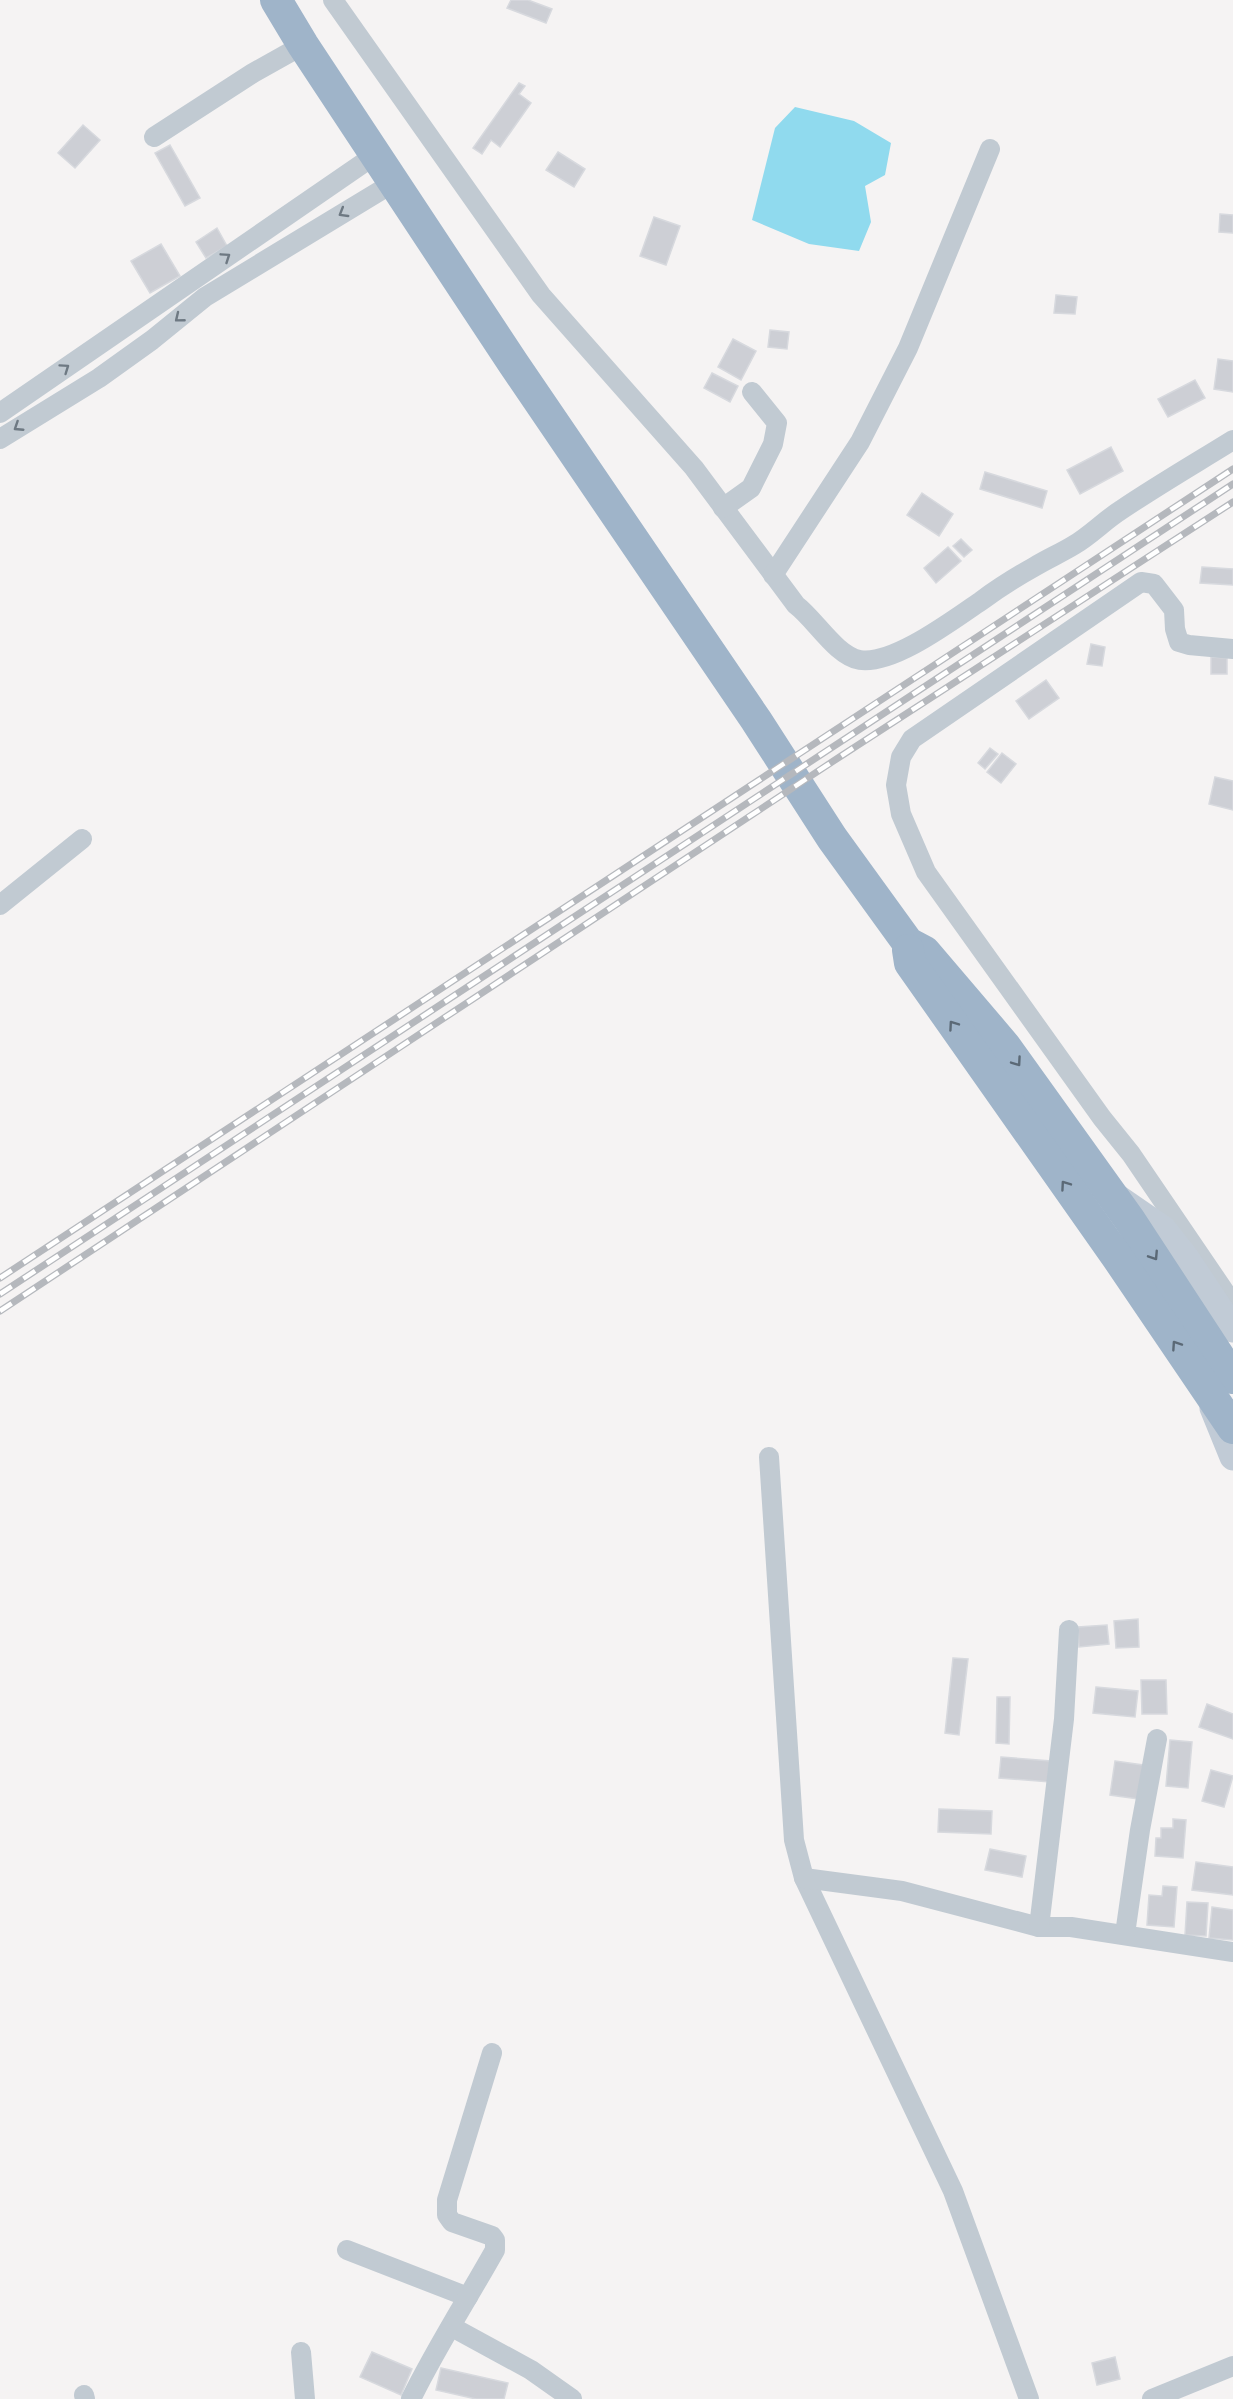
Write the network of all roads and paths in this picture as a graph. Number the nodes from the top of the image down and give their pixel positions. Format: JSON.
{"nodes":[{"id":1,"x":276,"y":0,"type":"edge"},
{"id":2,"x":333,"y":0,"type":"edge"},
{"id":3,"x":303,"y":45,"type":"junction"},
{"id":4,"x":154,"y":137,"type":"dead end"},
{"id":5,"x":990,"y":149,"type":"dead end"},
{"id":6,"x":375,"y":155,"type":"junction"},
{"id":7,"x":393,"y":183,"type":"junction"},
{"id":8,"x":752,"y":392,"type":"dead end"},
{"id":9,"x":0,"y":413,"type":"edge"},
{"id":10,"x":0,"y":439,"type":"edge"},
{"id":11,"x":1233,"y":440,"type":"edge"},
{"id":12,"x":723,"y":508,"type":"junction"},
{"id":13,"x":773,"y":575,"type":"junction"},
{"id":14,"x":1233,"y":649,"type":"edge"},
{"id":15,"x":82,"y":839,"type":"dead end"},
{"id":16,"x":0,"y":905,"type":"edge"},
{"id":17,"x":908,"y":944,"type":"junction"},
{"id":18,"x":1110,"y":1192,"type":"junction"},
{"id":19,"x":1233,"y":1304,"type":"edge"},
{"id":20,"x":1233,"y":1329,"type":"edge"},
{"id":21,"x":1233,"y":1378,"type":"edge"},
{"id":22,"x":1202,"y":1382,"type":"junction"},
{"id":23,"x":1233,"y":1428,"type":"edge"},
{"id":24,"x":769,"y":1457,"type":"dead end"},
{"id":25,"x":1233,"y":1457,"type":"edge"},
{"id":26,"x":1069,"y":1630,"type":"dead end"},
{"id":27,"x":1156,"y":1738,"type":"dead end"},
{"id":28,"x":804,"y":1878,"type":"junction"},
{"id":29,"x":1039,"y":1927,"type":"junction"},
{"id":30,"x":1125,"y":1935,"type":"junction"},
{"id":31,"x":1233,"y":1952,"type":"edge"},
{"id":32,"x":492,"y":2053,"type":"dead end"},
{"id":33,"x":347,"y":2250,"type":"dead end"},
{"id":34,"x":468,"y":2297,"type":"junction"},
{"id":35,"x":452,"y":2327,"type":"junction"},
{"id":36,"x":301,"y":2352,"type":"dead end"},
{"id":37,"x":1233,"y":2366,"type":"edge"},
{"id":38,"x":305,"y":2399,"type":"edge"},
{"id":39,"x":411,"y":2399,"type":"edge"},
{"id":40,"x":572,"y":2399,"type":"edge"},
{"id":41,"x":1029,"y":2399,"type":"edge"},
{"id":42,"x":1152,"y":2399,"type":"edge"}],
"edges":[{"from":1,"to":3,"type":"highway"},
{"from":2,"to":12,"type":"street"},
{"from":3,"to":4,"type":"street"},
{"from":3,"to":6,"type":"highway"},
{"from":5,"to":13,"type":"street"},
{"from":6,"to":7,"type":"highway"},
{"from":9,"to":6,"type":"street","one_way":true},
{"from":7,"to":10,"type":"street","one_way":true},
{"from":7,"to":17,"type":"highway"},
{"from":8,"to":12,"type":"street"},
{"from":11,"to":13,"type":"street"},
{"from":12,"to":13,"type":"street"},
{"from":14,"to":19,"type":"street"},
{"from":15,"to":16,"type":"street"},
{"from":17,"to":18,"type":"highway","one_way":true},
{"from":22,"to":17,"type":"highway","one_way":true},
{"from":18,"to":20,"type":"main road"},
{"from":18,"to":21,"type":"highway","one_way":true},
{"from":22,"to":23,"type":"highway"},
{"from":22,"to":25,"type":"main road"},
{"from":24,"to":28,"type":"street"},
{"from":26,"to":29,"type":"street"},
{"from":27,"to":30,"type":"street"},
{"from":28,"to":29,"type":"street"},
{"from":28,"to":41,"type":"street"},
{"from":29,"to":30,"type":"street"},
{"from":30,"to":31,"type":"street"},
{"from":32,"to":34,"type":"street"},
{"from":33,"to":34,"type":"street"},
{"from":34,"to":35,"type":"street"},
{"from":35,"to":39,"type":"street"},
{"from":35,"to":40,"type":"street"},
{"from":36,"to":38,"type":"street"},
{"from":37,"to":42,"type":"street"}]}
